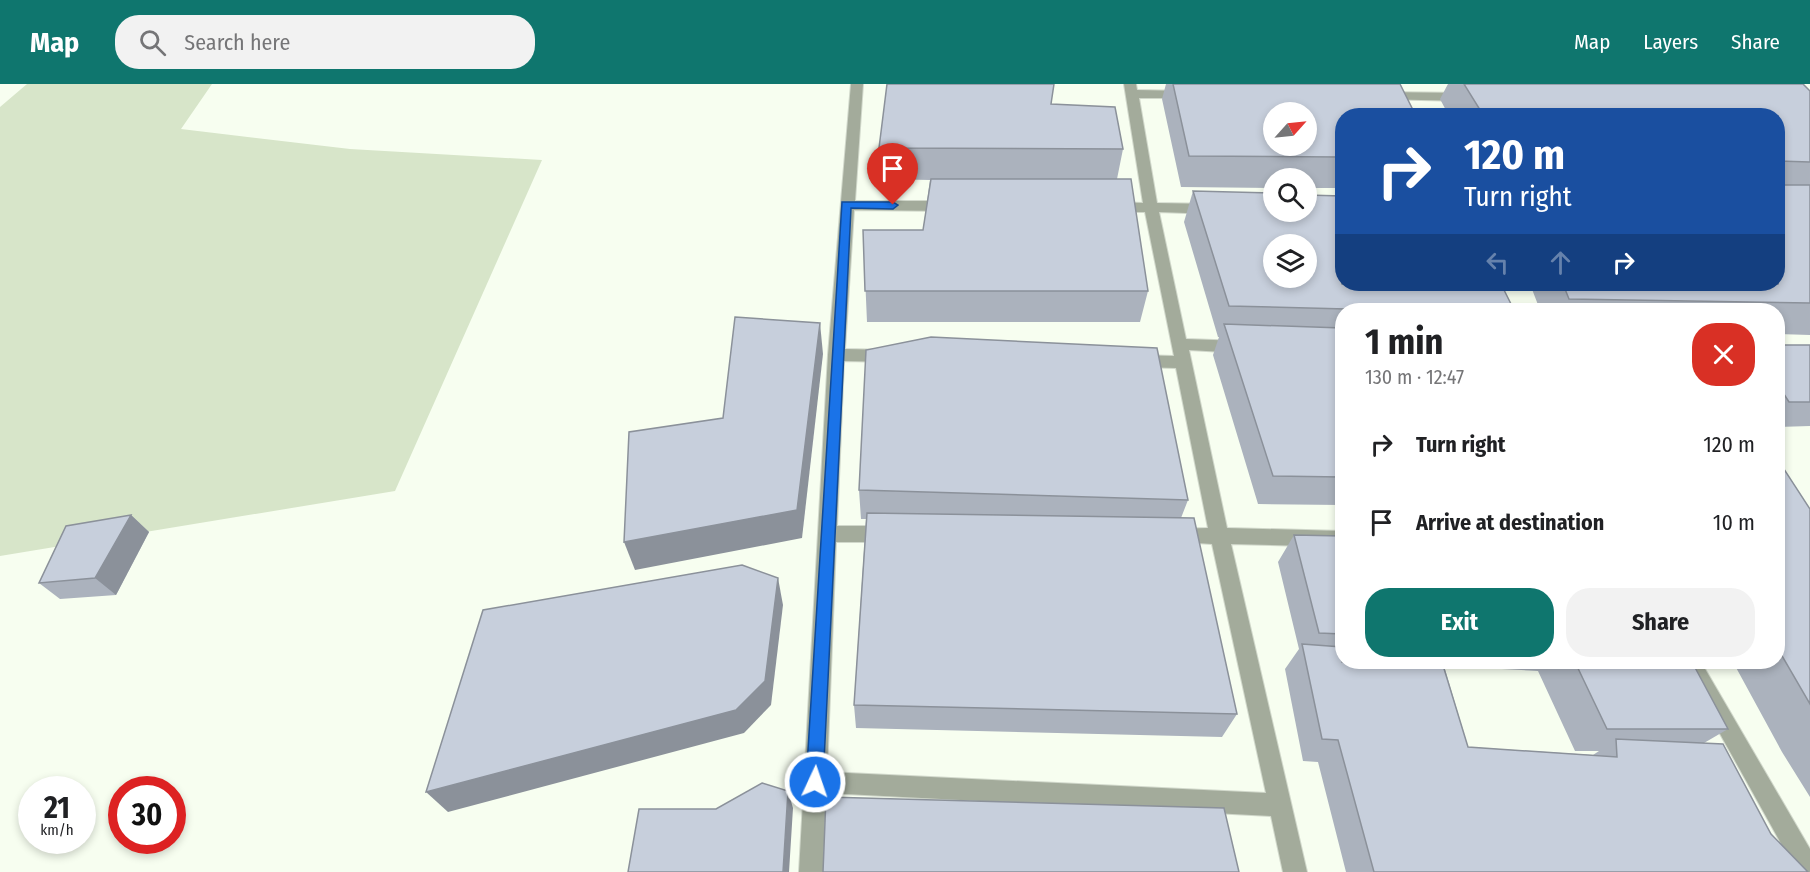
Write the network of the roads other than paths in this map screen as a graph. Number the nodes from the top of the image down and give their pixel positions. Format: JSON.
{"nodes":[{"id":1,"x":857,"y":84,"type":"edge"},
{"id":2,"x":1130,"y":89,"type":"edge"},
{"id":3,"x":1202,"y":95,"type":"edge"},
{"id":4,"x":1405,"y":95,"type":"edge"},
{"id":5,"x":1368,"y":96,"type":"edge"},
{"id":6,"x":1484,"y":97,"type":"edge"},
{"id":7,"x":846,"y":205,"type":"junction"},
{"id":8,"x":963,"y":206,"type":"edge"},
{"id":9,"x":1093,"y":207,"type":"edge"},
{"id":10,"x":1152,"y":207,"type":"junction"},
{"id":11,"x":1229,"y":209,"type":"edge"},
{"id":12,"x":1180,"y":344,"type":"junction"},
{"id":13,"x":1261,"y":347,"type":"edge"},
{"id":14,"x":836,"y":355,"type":"junction"},
{"id":15,"x":905,"y":356,"type":"edge"},
{"id":16,"x":1126,"y":361,"type":"edge"},
{"id":17,"x":1184,"y":362,"type":"junction"},
{"id":18,"x":827,"y":534,"type":"junction"},
{"id":19,"x":910,"y":534,"type":"edge"},
{"id":20,"x":1159,"y":535,"type":"edge"},
{"id":21,"x":1219,"y":535,"type":"junction"},
{"id":22,"x":1335,"y":539,"type":"edge"},
{"id":23,"x":1694,"y":669,"type":"edge"},
{"id":24,"x":815,"y":782,"type":"junction"},
{"id":25,"x":1279,"y":805,"type":"junction"},
{"id":26,"x":811,"y":872,"type":"edge"},
{"id":27,"x":1295,"y":872,"type":"edge"},
{"id":28,"x":1810,"y":872,"type":"edge"}],
"edges":[{"from":1,"to":7,"type":"street"},
{"from":2,"to":3,"type":"street"},
{"from":2,"to":10,"type":"street"},
{"from":4,"to":5,"type":"street"},
{"from":4,"to":6,"type":"street"},
{"from":7,"to":8,"type":"street"},
{"from":7,"to":14,"type":"street"},
{"from":9,"to":10,"type":"street"},
{"from":10,"to":11,"type":"street"},
{"from":10,"to":12,"type":"street"},
{"from":12,"to":13,"type":"street"},
{"from":12,"to":17,"type":"street"},
{"from":14,"to":15,"type":"street"},
{"from":14,"to":18,"type":"street"},
{"from":16,"to":17,"type":"street"},
{"from":17,"to":21,"type":"street"},
{"from":18,"to":19,"type":"street"},
{"from":18,"to":24,"type":"street"},
{"from":20,"to":21,"type":"street"},
{"from":21,"to":22,"type":"street"},
{"from":21,"to":25,"type":"street"},
{"from":23,"to":28,"type":"street"},
{"from":24,"to":25,"type":"street"},
{"from":24,"to":26,"type":"street"},
{"from":25,"to":27,"type":"street"}]}
